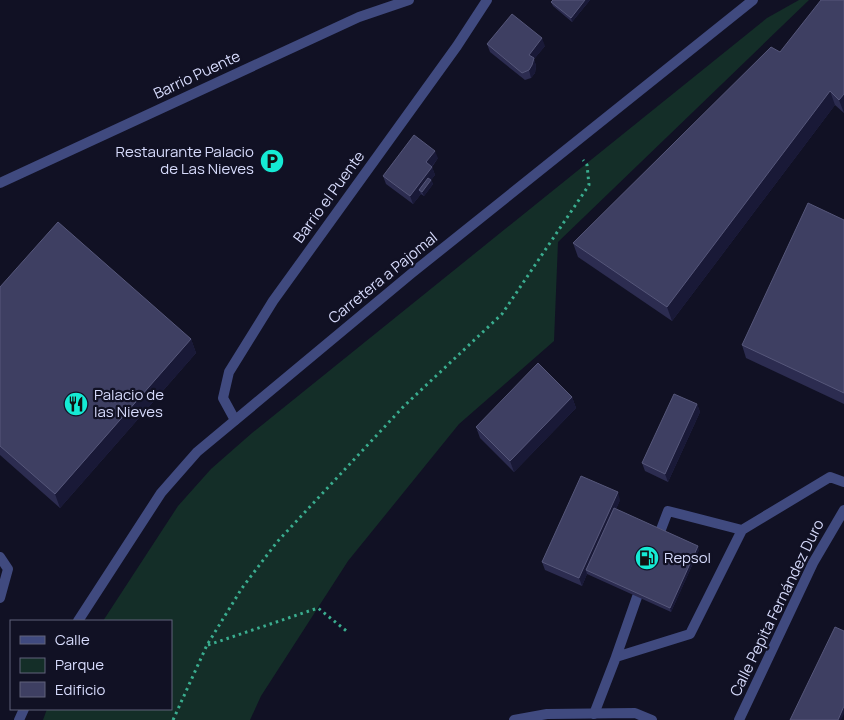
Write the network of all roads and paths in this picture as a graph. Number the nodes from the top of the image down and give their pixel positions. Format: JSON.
{"nodes":[{"id":1,"x":409,"y":0,"type":"edge"},
{"id":2,"x":487,"y":0,"type":"edge"},
{"id":3,"x":753,"y":0,"type":"edge"},
{"id":4,"x":572,"y":145,"type":"junction"},
{"id":5,"x":0,"y":183,"type":"edge"},
{"id":6,"x":235,"y":420,"type":"junction"},
{"id":7,"x":844,"y":482,"type":"edge"},
{"id":8,"x":844,"y":510,"type":"edge"},
{"id":9,"x":742,"y":530,"type":"junction"},
{"id":10,"x":660,"y":532,"type":"edge"},
{"id":11,"x":0,"y":557,"type":"edge"},
{"id":12,"x":637,"y":597,"type":"edge"},
{"id":13,"x":0,"y":598,"type":"edge"},
{"id":14,"x":79,"y":620,"type":"edge"},
{"id":15,"x":349,"y":633,"type":"dead end"},
{"id":16,"x":207,"y":645,"type":"junction"},
{"id":17,"x":616,"y":656,"type":"junction"},
{"id":18,"x":594,"y":714,"type":"junction"},
{"id":19,"x":547,"y":717,"type":"edge"},
{"id":20,"x":173,"y":720,"type":"edge"},
{"id":21,"x":514,"y":720,"type":"edge"},
{"id":22,"x":652,"y":720,"type":"edge"},
{"id":23,"x":739,"y":720,"type":"edge"}],
"edges":[{"from":1,"to":5,"type":"street","name":"Barrio Puente"},
{"from":2,"to":6,"type":"street","name":"Barrio el Puente"},
{"from":3,"to":4,"type":"street","name":"Carretera a Pajomal"},
{"from":4,"to":6,"type":"street","name":"Carretera a Pajomal"},
{"from":4,"to":16,"type":"path"},
{"from":6,"to":14,"type":"street","name":"Carretera a Pajomal"},
{"from":7,"to":9,"type":"street"},
{"from":8,"to":23,"type":"street","name":"Calle Pepita Fernández Duro"},
{"from":9,"to":10,"type":"street"},
{"from":9,"to":17,"type":"street"},
{"from":11,"to":13,"type":"street"},
{"from":12,"to":17,"type":"street"},
{"from":15,"to":16,"type":"path"},
{"from":16,"to":20,"type":"path"},
{"from":17,"to":18,"type":"street"},
{"from":18,"to":19,"type":"street"},
{"from":18,"to":22,"type":"street"},
{"from":19,"to":21,"type":"street"}]}
